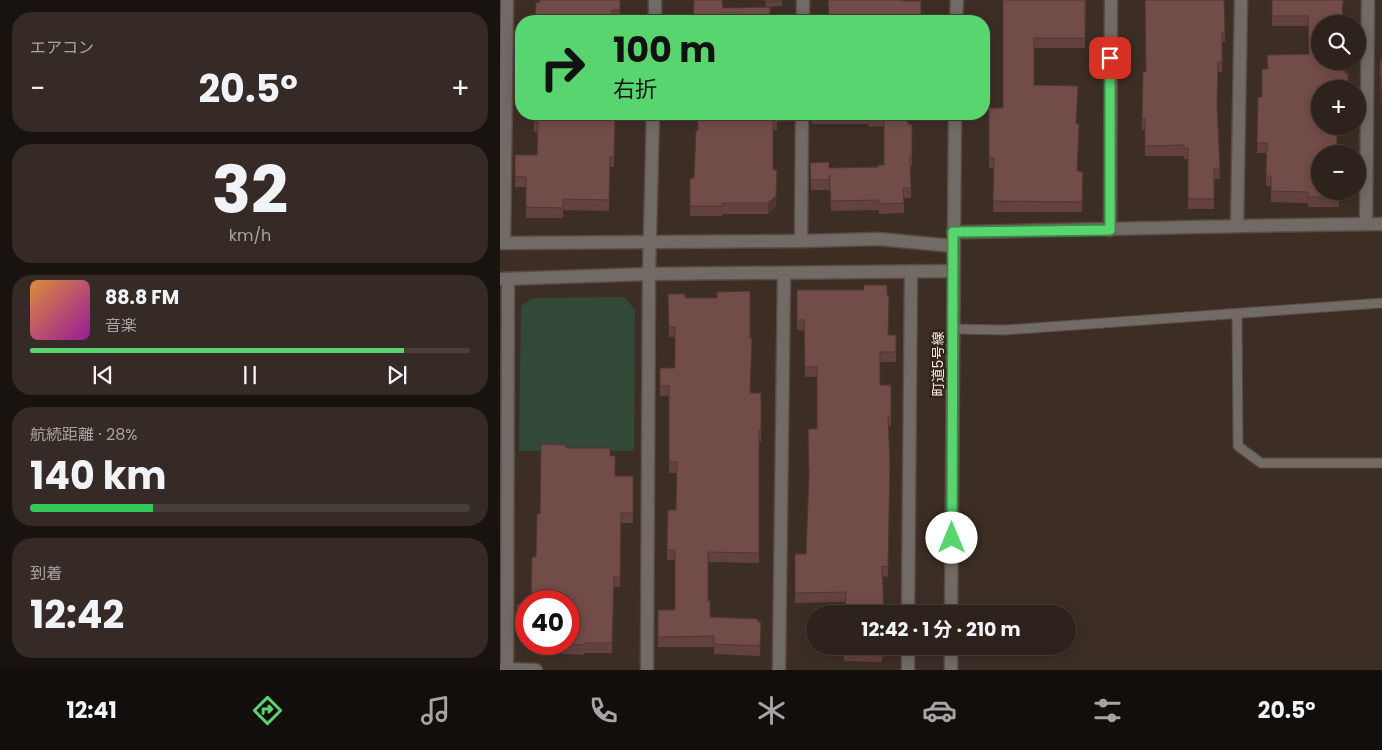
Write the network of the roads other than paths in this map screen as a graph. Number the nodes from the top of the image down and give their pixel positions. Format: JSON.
{"nodes":[{"id":1,"x":507,"y":0,"type":"edge"},
{"id":2,"x":655,"y":0,"type":"edge"},
{"id":3,"x":804,"y":0,"type":"edge"},
{"id":4,"x":956,"y":0,"type":"edge"},
{"id":5,"x":1111,"y":0,"type":"edge"},
{"id":6,"x":1241,"y":0,"type":"edge"},
{"id":7,"x":1368,"y":0,"type":"edge"},
{"id":8,"x":655,"y":15,"type":"edge"},
{"id":9,"x":803,"y":15,"type":"edge"},
{"id":10,"x":956,"y":15,"type":"edge"},
{"id":11,"x":653,"y":120,"type":"edge"},
{"id":12,"x":802,"y":120,"type":"edge"},
{"id":13,"x":955,"y":120,"type":"edge"},
{"id":14,"x":1366,"y":224,"type":"junction"},
{"id":15,"x":1382,"y":224,"type":"edge"},
{"id":16,"x":1237,"y":226,"type":"junction"},
{"id":17,"x":1110,"y":230,"type":"junction"},
{"id":18,"x":953,"y":232,"type":"junction"},
{"id":19,"x":651,"y":242,"type":"junction"},
{"id":20,"x":801,"y":242,"type":"junction"},
{"id":21,"x":502,"y":243,"type":"edge"},
{"id":22,"x":953,"y":246,"type":"junction"},
{"id":23,"x":911,"y":271,"type":"junction"},
{"id":24,"x":953,"y":271,"type":"junction"},
{"id":25,"x":784,"y":273,"type":"junction"},
{"id":26,"x":649,"y":274,"type":"junction"},
{"id":27,"x":504,"y":279,"type":"edge"},
{"id":28,"x":1382,"y":303,"type":"edge"},
{"id":29,"x":1237,"y":314,"type":"junction"},
{"id":30,"x":953,"y":329,"type":"junction"},
{"id":31,"x":1382,"y":463,"type":"edge"},
{"id":32,"x":908,"y":605,"type":"edge"},
{"id":33,"x":952,"y":605,"type":"edge"},
{"id":34,"x":908,"y":655,"type":"edge"},
{"id":35,"x":951,"y":655,"type":"edge"},
{"id":36,"x":500,"y":669,"type":"edge"},
{"id":37,"x":507,"y":669,"type":"edge"},
{"id":38,"x":536,"y":670,"type":"edge"},
{"id":39,"x":646,"y":670,"type":"edge"},
{"id":40,"x":779,"y":670,"type":"edge"},
{"id":41,"x":908,"y":670,"type":"edge"},
{"id":42,"x":951,"y":670,"type":"edge"}],
"edges":[{"from":1,"to":21,"type":"street"},
{"from":2,"to":8,"type":"street"},
{"from":3,"to":9,"type":"street"},
{"from":4,"to":10,"type":"street"},
{"from":5,"to":17,"type":"street"},
{"from":6,"to":16,"type":"street"},
{"from":7,"to":14,"type":"street"},
{"from":11,"to":19,"type":"street"},
{"from":12,"to":20,"type":"street"},
{"from":13,"to":18,"type":"street","name":"町道5号線"},
{"from":14,"to":15,"type":"street"},
{"from":14,"to":16,"type":"street"},
{"from":16,"to":17,"type":"street"},
{"from":17,"to":18,"type":"street"},
{"from":18,"to":22,"type":"street","name":"町道5号線"},
{"from":19,"to":20,"type":"street"},
{"from":19,"to":21,"type":"street"},
{"from":19,"to":26,"type":"street"},
{"from":20,"to":22,"type":"street"},
{"from":22,"to":24,"type":"street","name":"町道5号線"},
{"from":23,"to":24,"type":"street"},
{"from":23,"to":25,"type":"street"},
{"from":23,"to":32,"type":"street"},
{"from":24,"to":30,"type":"street","name":"町道5号線"},
{"from":25,"to":26,"type":"street"},
{"from":25,"to":40,"type":"street"},
{"from":26,"to":27,"type":"street"},
{"from":26,"to":39,"type":"street"},
{"from":27,"to":37,"type":"street"},
{"from":28,"to":29,"type":"lane"},
{"from":29,"to":30,"type":"lane"},
{"from":29,"to":31,"type":"lane"},
{"from":30,"to":33,"type":"street","name":"町道5号線"},
{"from":34,"to":41,"type":"street"},
{"from":35,"to":42,"type":"street"},
{"from":36,"to":37,"type":"street"},
{"from":37,"to":38,"type":"street"}]}
